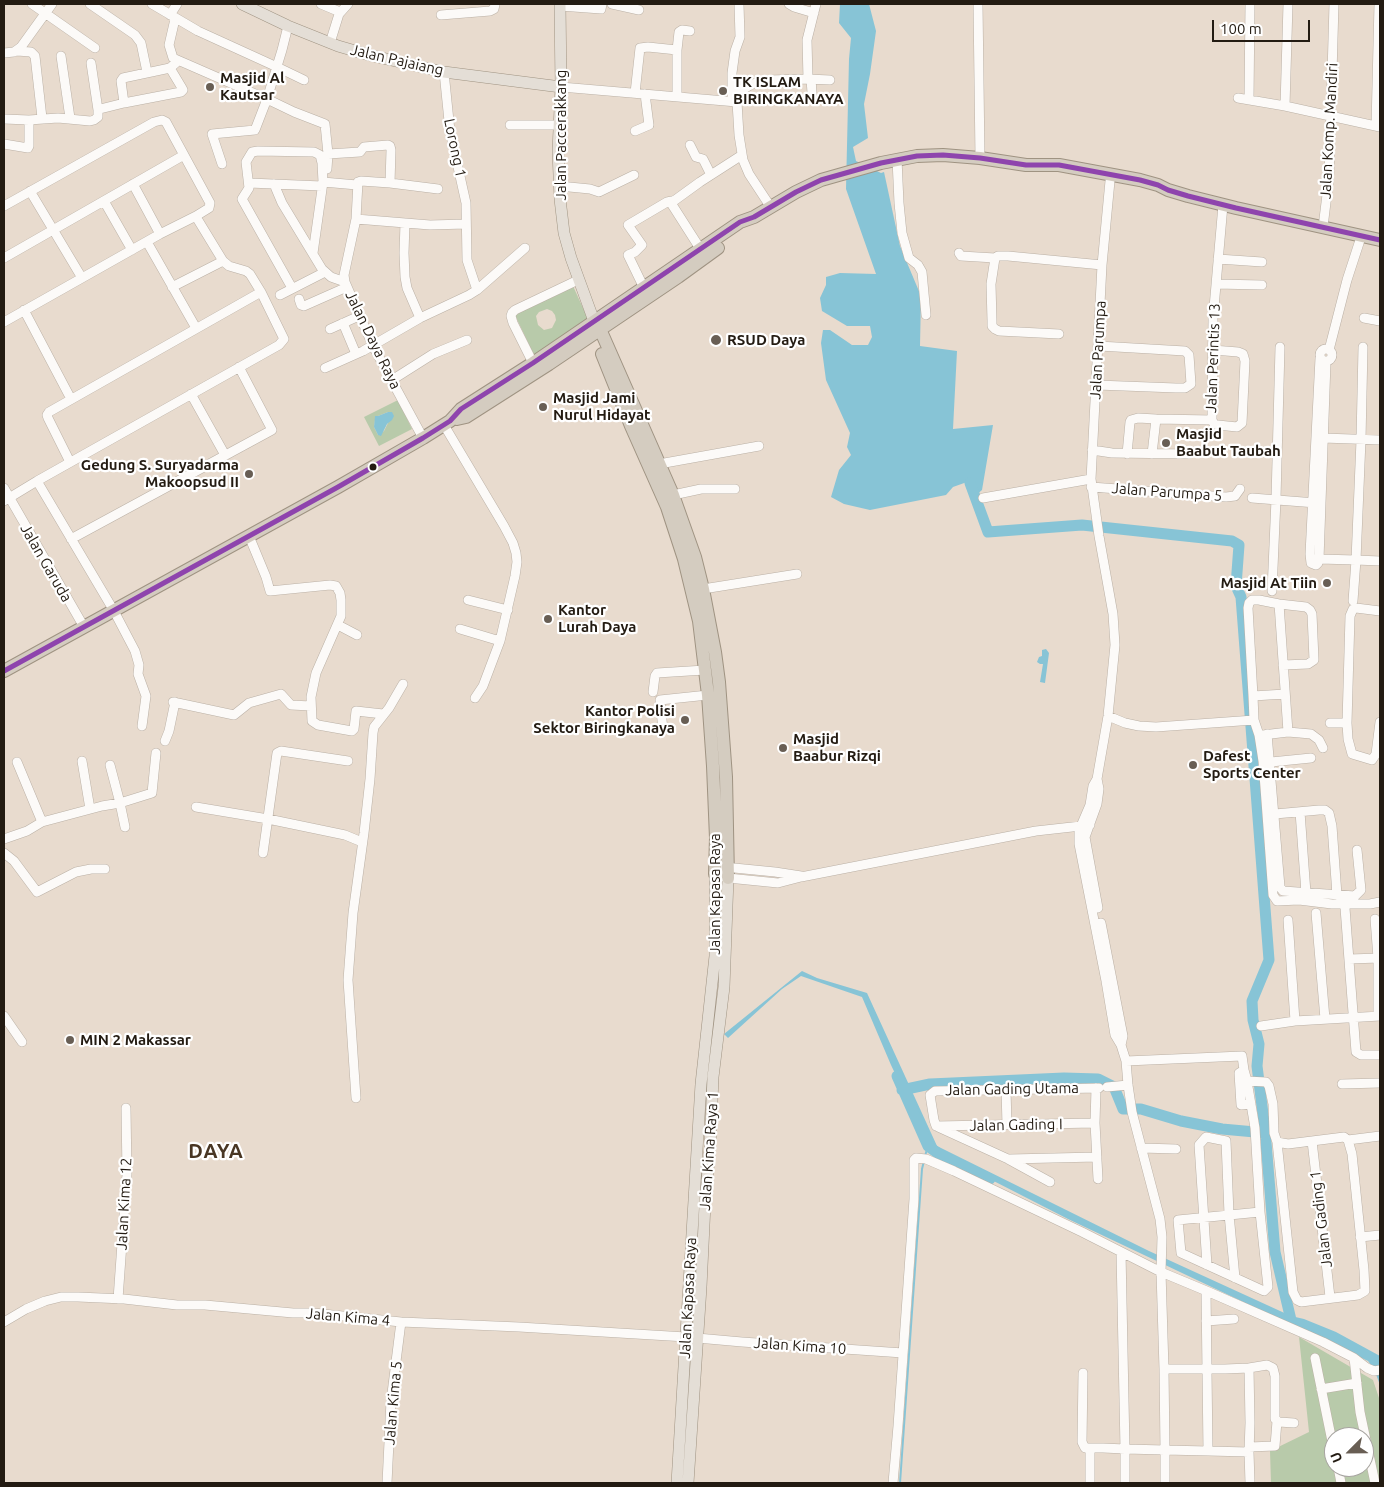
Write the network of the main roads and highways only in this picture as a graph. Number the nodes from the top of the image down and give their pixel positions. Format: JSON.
{"nodes":[{"id":1,"x":242,"y":4,"type":"edge"},
{"id":2,"x":560,"y":5,"type":"edge"},
{"id":3,"x":561,"y":87,"type":"junction"},
{"id":4,"x":1043,"y":166,"type":"junction"},
{"id":5,"x":1168,"y":190,"type":"junction"},
{"id":6,"x":754,"y":217,"type":"junction"},
{"id":7,"x":1380,"y":240,"type":"edge"},
{"id":8,"x":678,"y":271,"type":"junction"},
{"id":9,"x":595,"y":325,"type":"junction"},
{"id":10,"x":447,"y":423,"type":"junction"},
{"id":11,"x":636,"y":424,"type":"junction"},
{"id":12,"x":690,"y":558,"type":"junction"},
{"id":13,"x":709,"y":653,"type":"junction"},
{"id":14,"x":4,"y":671,"type":"edge"},
{"id":15,"x":716,"y":722,"type":"junction"},
{"id":16,"x":722,"y":871,"type":"joint"},
{"id":17,"x":692,"y":1338,"type":"junction"},
{"id":18,"x":677,"y":1483,"type":"edge"},
{"id":19,"x":688,"y":1483,"type":"edge"}],
"edges":[{"from":1,"to":3,"type":"main road","name":"Jalan Pajaiang"},
{"from":2,"to":3,"type":"main road","name":"Jalan Paccerakkang"},
{"from":3,"to":9,"type":"main road","name":"Jalan Paccerakkang"},
{"from":4,"to":5,"type":"highway"},
{"from":4,"to":5,"type":"highway"},
{"from":4,"to":6,"type":"highway"},
{"from":5,"to":7,"type":"highway"},
{"from":6,"to":8,"type":"highway"},
{"from":6,"to":8,"type":"highway"},
{"from":8,"to":9,"type":"highway"},
{"from":8,"to":9,"type":"highway"},
{"from":9,"to":10,"type":"highway"},
{"from":9,"to":10,"type":"highway"},
{"from":9,"to":11,"type":"highway","name":"Jalan Kapasa Raya"},
{"from":10,"to":14,"type":"highway"},
{"from":11,"to":12,"type":"highway","name":"Jalan Kapasa Raya"},
{"from":11,"to":12,"type":"highway","name":"Jalan Kapasa Raya"},
{"from":12,"to":13,"type":"highway","name":"Jalan Kapasa Raya"},
{"from":12,"to":13,"type":"highway","name":"Jalan Kapasa Raya"},
{"from":13,"to":15,"type":"highway","name":"Jalan Kapasa Raya"},
{"from":13,"to":15,"type":"highway","name":"Jalan Kapasa Raya"},
{"from":15,"to":16,"type":"highway","name":"Jalan Kapasa Raya"},
{"from":16,"to":17,"type":"main road","name":"Jalan Kapasa Raya"},
{"from":17,"to":18,"type":"main road","name":"Jalan Kapasa Raya"},
{"from":17,"to":19,"type":"main road"}]}
